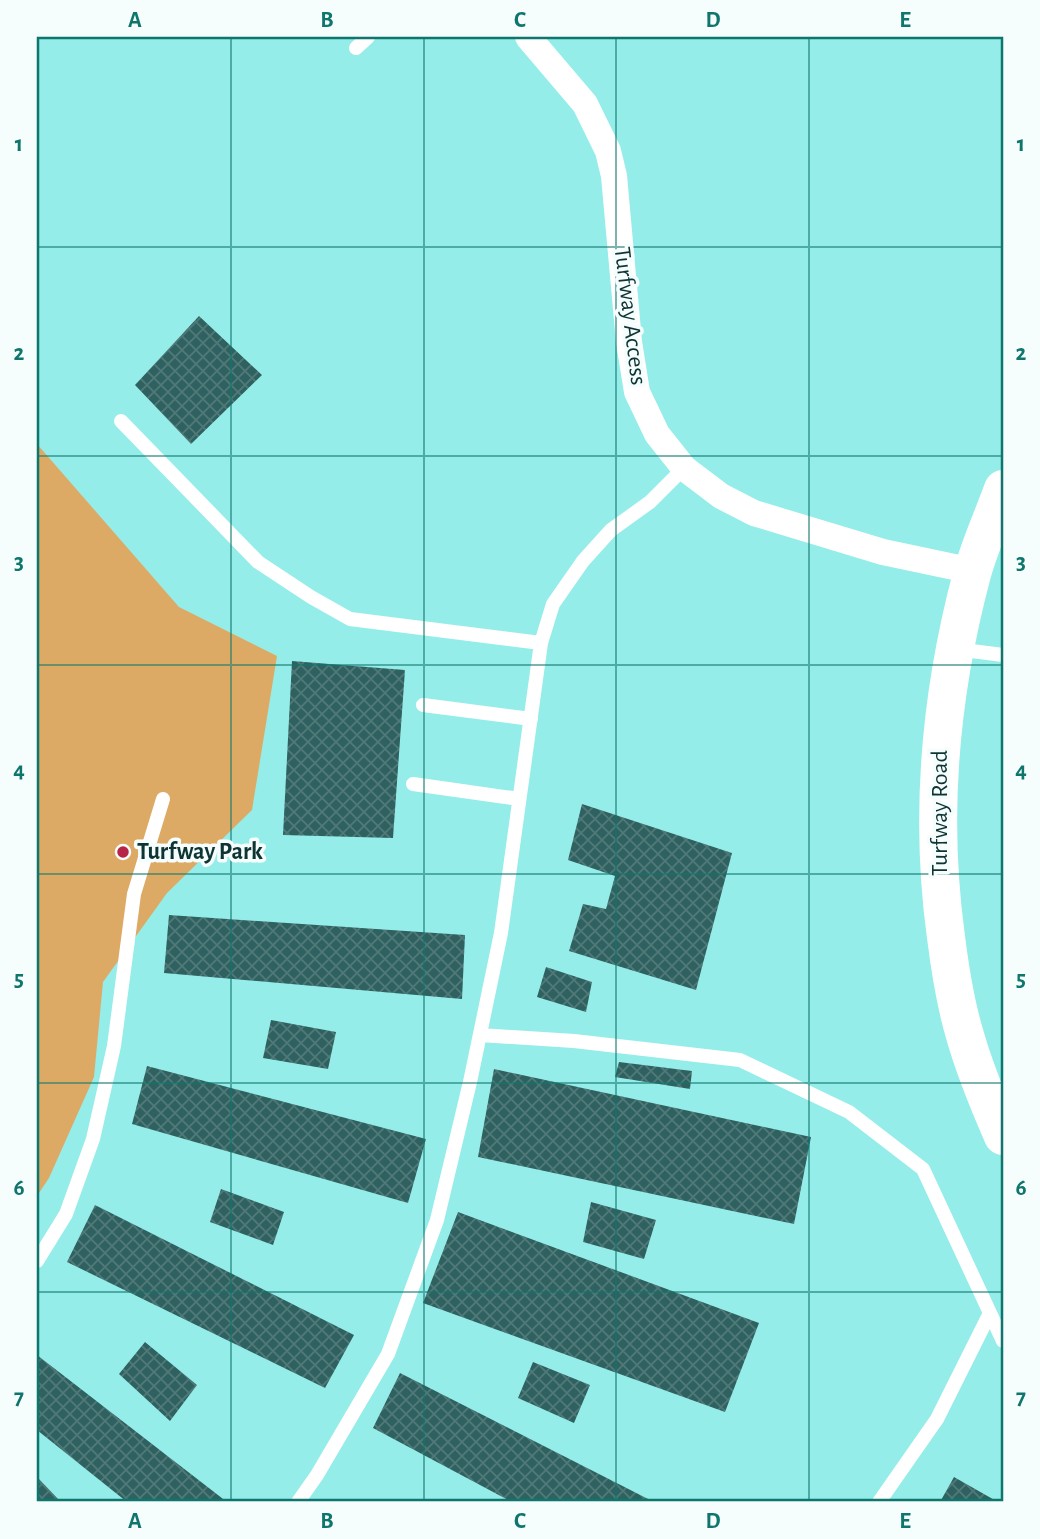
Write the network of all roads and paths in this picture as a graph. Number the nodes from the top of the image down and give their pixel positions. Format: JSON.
{"nodes":[{"id":1,"x":368,"y":37,"type":"edge"},
{"id":2,"x":528,"y":37,"type":"edge"},
{"id":3,"x":356,"y":48,"type":"dead end"},
{"id":4,"x":121,"y":421,"type":"dead end"},
{"id":5,"x":684,"y":468,"type":"junction"},
{"id":6,"x":1003,"y":489,"type":"edge"},
{"id":7,"x":973,"y":571,"type":"junction"},
{"id":8,"x":541,"y":643,"type":"junction"},
{"id":9,"x":954,"y":649,"type":"junction"},
{"id":10,"x":1003,"y":655,"type":"edge"},
{"id":11,"x":424,"y":705,"type":"dead end"},
{"id":12,"x":531,"y":719,"type":"junction"},
{"id":13,"x":413,"y":784,"type":"dead end"},
{"id":14,"x":163,"y":799,"type":"dead end"},
{"id":15,"x":519,"y":799,"type":"junction"},
{"id":16,"x":480,"y":1035,"type":"junction"},
{"id":17,"x":1003,"y":1136,"type":"edge"},
{"id":18,"x":37,"y":1261,"type":"edge"},
{"id":19,"x":990,"y":1313,"type":"junction"},
{"id":20,"x":1003,"y":1341,"type":"edge"},
{"id":21,"x":298,"y":1502,"type":"edge"},
{"id":22,"x":879,"y":1502,"type":"edge"}],
"edges":[{"from":1,"to":3,"type":"lane"},
{"from":2,"to":5,"type":"street","name":"Turfway Access"},
{"from":4,"to":8,"type":"lane"},
{"from":5,"to":7,"type":"street","name":"Turfway Access"},
{"from":5,"to":8,"type":"lane"},
{"from":6,"to":7,"type":"main road","name":"Turfway Road"},
{"from":7,"to":9,"type":"main road","name":"Turfway Road"},
{"from":8,"to":12,"type":"lane"},
{"from":9,"to":10,"type":"lane"},
{"from":9,"to":17,"type":"main road","name":"Turfway Road"},
{"from":11,"to":12,"type":"lane"},
{"from":12,"to":15,"type":"lane"},
{"from":13,"to":15,"type":"lane"},
{"from":14,"to":18,"type":"lane"},
{"from":15,"to":16,"type":"lane"},
{"from":16,"to":19,"type":"lane"},
{"from":16,"to":21,"type":"lane"},
{"from":19,"to":20,"type":"lane"},
{"from":19,"to":22,"type":"lane"}]}
